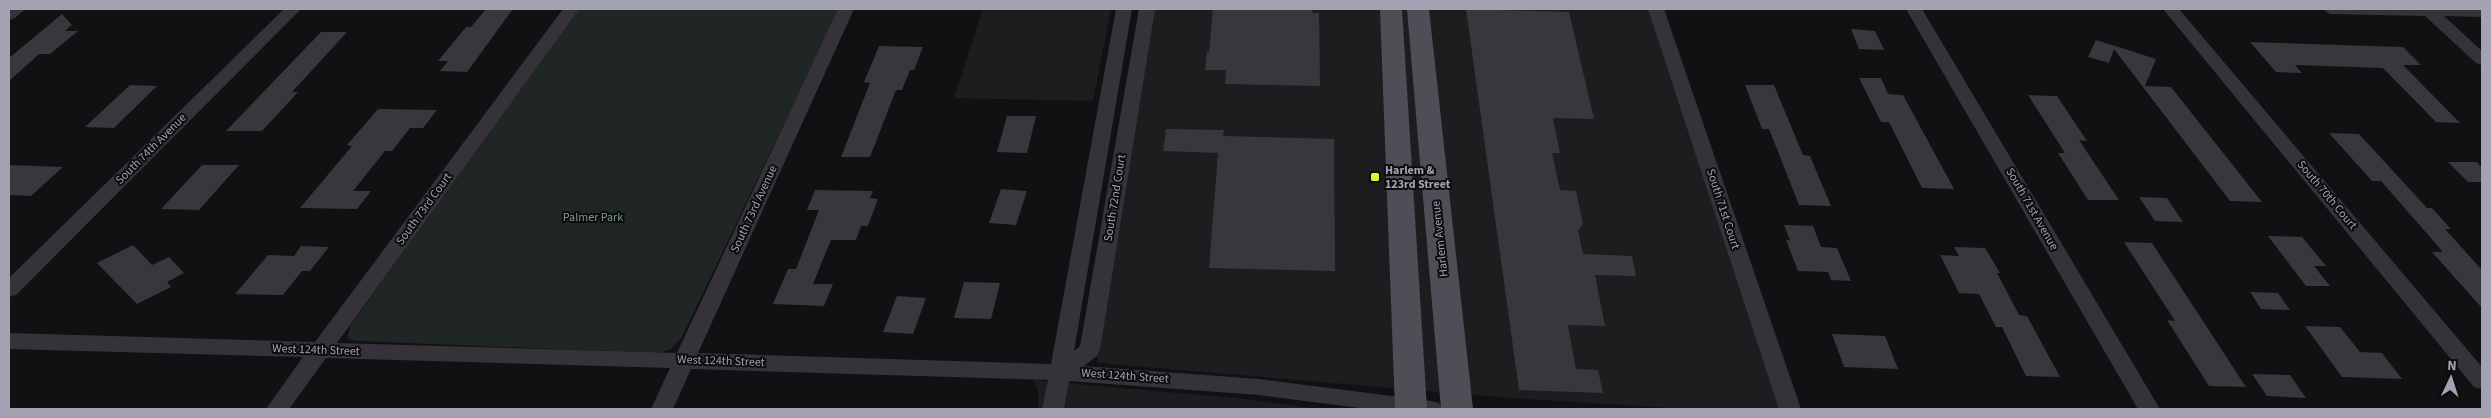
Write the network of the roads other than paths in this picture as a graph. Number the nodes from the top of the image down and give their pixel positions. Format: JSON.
{"nodes":[{"id":1,"x":17,"y":9,"type":"edge"},
{"id":2,"x":293,"y":9,"type":"edge"},
{"id":3,"x":571,"y":9,"type":"edge"},
{"id":4,"x":846,"y":9,"type":"edge"},
{"id":5,"x":1124,"y":9,"type":"edge"},
{"id":6,"x":1147,"y":9,"type":"edge"},
{"id":7,"x":1391,"y":9,"type":"edge"},
{"id":8,"x":1418,"y":9,"type":"edge"},
{"id":9,"x":1656,"y":9,"type":"edge"},
{"id":10,"x":1914,"y":9,"type":"edge"},
{"id":11,"x":2171,"y":9,"type":"edge"},
{"id":12,"x":2330,"y":9,"type":"edge"},
{"id":13,"x":2428,"y":10,"type":"edge"},
{"id":14,"x":2482,"y":12,"type":"edge"},
{"id":15,"x":9,"y":15,"type":"edge"},
{"id":16,"x":2482,"y":60,"type":"edge"},
{"id":17,"x":1113,"y":71,"type":"junction"},
{"id":18,"x":1136,"y":72,"type":"junction"},
{"id":19,"x":9,"y":290,"type":"edge"},
{"id":20,"x":9,"y":341,"type":"edge"},
{"id":21,"x":320,"y":350,"type":"junction"},
{"id":22,"x":685,"y":360,"type":"junction"},
{"id":23,"x":1060,"y":372,"type":"junction"},
{"id":24,"x":2482,"y":381,"type":"edge"},
{"id":25,"x":277,"y":409,"type":"edge"},
{"id":26,"x":662,"y":409,"type":"edge"},
{"id":27,"x":1053,"y":409,"type":"edge"},
{"id":28,"x":1418,"y":409,"type":"edge"},
{"id":29,"x":1457,"y":409,"type":"edge"},
{"id":30,"x":1790,"y":409,"type":"edge"},
{"id":31,"x":2149,"y":409,"type":"edge"}],
"edges":[{"from":1,"to":15,"type":"street"},
{"from":2,"to":19,"type":"street","name":"South 74th Avenue"},
{"from":3,"to":21,"type":"street","name":"South 73rd Court"},
{"from":4,"to":22,"type":"street","name":"South 73rd Avenue"},
{"from":5,"to":17,"type":"street","name":"South 72nd Court"},
{"from":6,"to":18,"type":"street","name":"South 72nd Court"},
{"from":7,"to":28,"type":"main road"},
{"from":8,"to":29,"type":"main road","name":"Harlem Avenue"},
{"from":9,"to":30,"type":"street","name":"South 71st Court"},
{"from":10,"to":31,"type":"street","name":"South 71st Avenue"},
{"from":11,"to":24,"type":"street","name":"South 70th Court"},
{"from":12,"to":13,"type":"street"},
{"from":13,"to":14,"type":"street"},
{"from":13,"to":16,"type":"street"},
{"from":17,"to":18,"type":"street"},
{"from":17,"to":23,"type":"street","name":"South 72nd Court"},
{"from":18,"to":23,"type":"street","name":"South 72nd Court"},
{"from":20,"to":21,"type":"street","name":"West 124th Street"},
{"from":21,"to":22,"type":"street","name":"West 124th Street"},
{"from":21,"to":25,"type":"street","name":"South 73rd Court"},
{"from":22,"to":23,"type":"street","name":"West 124th Street"},
{"from":22,"to":26,"type":"street","name":"South 73rd Avenue"},
{"from":23,"to":27,"type":"street","name":"South 72nd Court"},
{"from":23,"to":28,"type":"street","name":"West 124th Street"}]}
